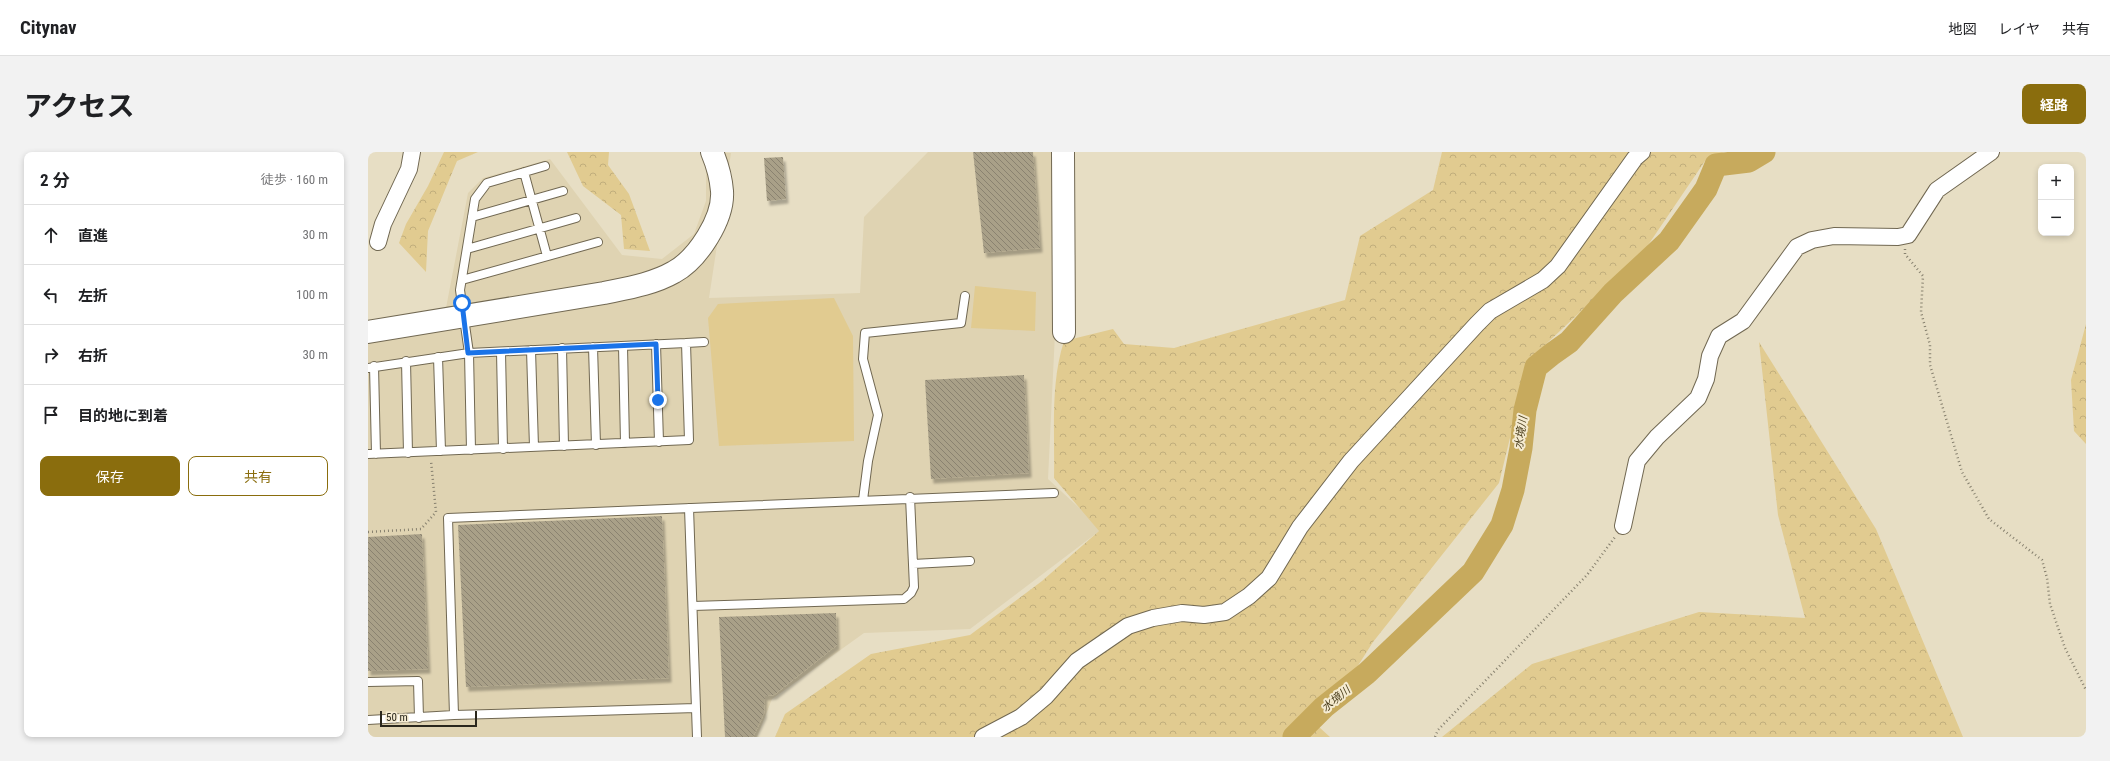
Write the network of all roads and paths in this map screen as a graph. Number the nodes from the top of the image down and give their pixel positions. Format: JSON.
{"nodes":[{"id":1,"x":412,"y":152,"type":"edge"},
{"id":2,"x":712,"y":152,"type":"edge"},
{"id":3,"x":1064,"y":152,"type":"edge"},
{"id":4,"x":1642,"y":152,"type":"edge"},
{"id":5,"x":1991,"y":152,"type":"edge"},
{"id":6,"x":545,"y":166,"type":"dead end"},
{"id":7,"x":524,"y":172,"type":"junction"},
{"id":8,"x":563,"y":191,"type":"dead end"},
{"id":9,"x":532,"y":200,"type":"junction"},
{"id":10,"x":472,"y":217,"type":"junction"},
{"id":11,"x":576,"y":218,"type":"dead end"},
{"id":12,"x":539,"y":228,"type":"junction"},
{"id":13,"x":1907,"y":235,"type":"junction"},
{"id":14,"x":378,"y":242,"type":"dead end"},
{"id":15,"x":598,"y":242,"type":"dead end"},
{"id":16,"x":468,"y":249,"type":"junction"},
{"id":17,"x":547,"y":256,"type":"junction"},
{"id":18,"x":462,"y":280,"type":"junction"},
{"id":19,"x":965,"y":296,"type":"dead end"},
{"id":20,"x":464,"y":315,"type":"junction"},
{"id":21,"x":368,"y":332,"type":"edge"},
{"id":22,"x":1064,"y":332,"type":"dead end"},
{"id":23,"x":704,"y":342,"type":"dead end"},
{"id":24,"x":686,"y":343,"type":"junction"},
{"id":25,"x":656,"y":344,"type":"junction"},
{"id":26,"x":623,"y":346,"type":"junction"},
{"id":27,"x":593,"y":347,"type":"junction"},
{"id":28,"x":562,"y":348,"type":"junction"},
{"id":29,"x":531,"y":350,"type":"junction"},
{"id":30,"x":501,"y":352,"type":"junction"},
{"id":31,"x":468,"y":353,"type":"junction"},
{"id":32,"x":438,"y":356,"type":"junction"},
{"id":33,"x":406,"y":361,"type":"junction"},
{"id":34,"x":371,"y":367,"type":"edge"},
{"id":35,"x":659,"y":442,"type":"junction"},
{"id":36,"x":625,"y":443,"type":"junction"},
{"id":37,"x":596,"y":445,"type":"junction"},
{"id":38,"x":564,"y":446,"type":"junction"},
{"id":39,"x":534,"y":448,"type":"junction"},
{"id":40,"x":503,"y":449,"type":"junction"},
{"id":41,"x":471,"y":450,"type":"junction"},
{"id":42,"x":441,"y":451,"type":"junction"},
{"id":43,"x":408,"y":453,"type":"junction"},
{"id":44,"x":372,"y":454,"type":"edge"},
{"id":45,"x":431,"y":460,"type":"dead end"},
{"id":46,"x":1054,"y":493,"type":"dead end"},
{"id":47,"x":910,"y":497,"type":"junction"},
{"id":48,"x":863,"y":500,"type":"junction"},
{"id":49,"x":689,"y":508,"type":"junction"},
{"id":50,"x":1623,"y":526,"type":"joint"},
{"id":51,"x":368,"y":532,"type":"edge"},
{"id":52,"x":970,"y":561,"type":"dead end"},
{"id":53,"x":913,"y":564,"type":"junction"},
{"id":54,"x":693,"y":606,"type":"junction"},
{"id":55,"x":368,"y":682,"type":"edge"},
{"id":56,"x":2086,"y":690,"type":"edge"},
{"id":57,"x":696,"y":708,"type":"junction"},
{"id":58,"x":454,"y":715,"type":"junction"},
{"id":59,"x":419,"y":718,"type":"junction"},
{"id":60,"x":368,"y":720,"type":"edge"},
{"id":61,"x":697,"y":737,"type":"edge"},
{"id":62,"x":983,"y":737,"type":"edge"},
{"id":63,"x":1435,"y":737,"type":"edge"}],
"edges":[{"from":1,"to":14,"type":"street"},
{"from":2,"to":20,"type":"street"},
{"from":3,"to":22,"type":"street"},
{"from":4,"to":62,"type":"street"},
{"from":5,"to":13,"type":"street"},
{"from":6,"to":7,"type":"lane"},
{"from":7,"to":9,"type":"lane"},
{"from":7,"to":10,"type":"lane"},
{"from":8,"to":9,"type":"lane"},
{"from":9,"to":10,"type":"lane"},
{"from":9,"to":12,"type":"lane"},
{"from":10,"to":16,"type":"lane"},
{"from":11,"to":12,"type":"lane"},
{"from":12,"to":16,"type":"lane"},
{"from":12,"to":17,"type":"lane"},
{"from":13,"to":50,"type":"street"},
{"from":13,"to":56,"type":"path"},
{"from":15,"to":17,"type":"lane"},
{"from":16,"to":18,"type":"lane"},
{"from":17,"to":18,"type":"lane"},
{"from":18,"to":20,"type":"lane"},
{"from":19,"to":48,"type":"lane"},
{"from":20,"to":21,"type":"street"},
{"from":20,"to":31,"type":"lane"},
{"from":23,"to":24,"type":"lane"},
{"from":24,"to":25,"type":"lane"},
{"from":24,"to":35,"type":"lane"},
{"from":25,"to":26,"type":"lane"},
{"from":25,"to":35,"type":"lane"},
{"from":26,"to":27,"type":"lane"},
{"from":26,"to":36,"type":"lane"},
{"from":27,"to":28,"type":"lane"},
{"from":27,"to":37,"type":"lane"},
{"from":28,"to":29,"type":"lane"},
{"from":28,"to":38,"type":"lane"},
{"from":29,"to":30,"type":"lane"},
{"from":29,"to":39,"type":"lane"},
{"from":30,"to":31,"type":"lane"},
{"from":30,"to":40,"type":"lane"},
{"from":31,"to":32,"type":"lane"},
{"from":31,"to":41,"type":"lane"},
{"from":32,"to":33,"type":"lane"},
{"from":32,"to":42,"type":"lane"},
{"from":33,"to":34,"type":"lane"},
{"from":33,"to":43,"type":"lane"},
{"from":34,"to":44,"type":"lane"},
{"from":35,"to":36,"type":"lane"},
{"from":36,"to":37,"type":"lane"},
{"from":37,"to":38,"type":"lane"},
{"from":38,"to":39,"type":"lane"},
{"from":39,"to":40,"type":"lane"},
{"from":40,"to":41,"type":"lane"},
{"from":41,"to":42,"type":"lane"},
{"from":42,"to":43,"type":"lane"},
{"from":43,"to":44,"type":"lane"},
{"from":45,"to":51,"type":"path"},
{"from":46,"to":47,"type":"lane"},
{"from":47,"to":48,"type":"lane"},
{"from":47,"to":53,"type":"lane"},
{"from":48,"to":49,"type":"lane"},
{"from":49,"to":54,"type":"lane"},
{"from":49,"to":58,"type":"lane"},
{"from":50,"to":63,"type":"path"},
{"from":52,"to":53,"type":"lane"},
{"from":53,"to":54,"type":"lane"},
{"from":54,"to":57,"type":"lane"},
{"from":55,"to":59,"type":"lane"},
{"from":57,"to":58,"type":"lane"},
{"from":57,"to":61,"type":"lane"},
{"from":58,"to":59,"type":"lane"},
{"from":59,"to":60,"type":"lane"}]}
